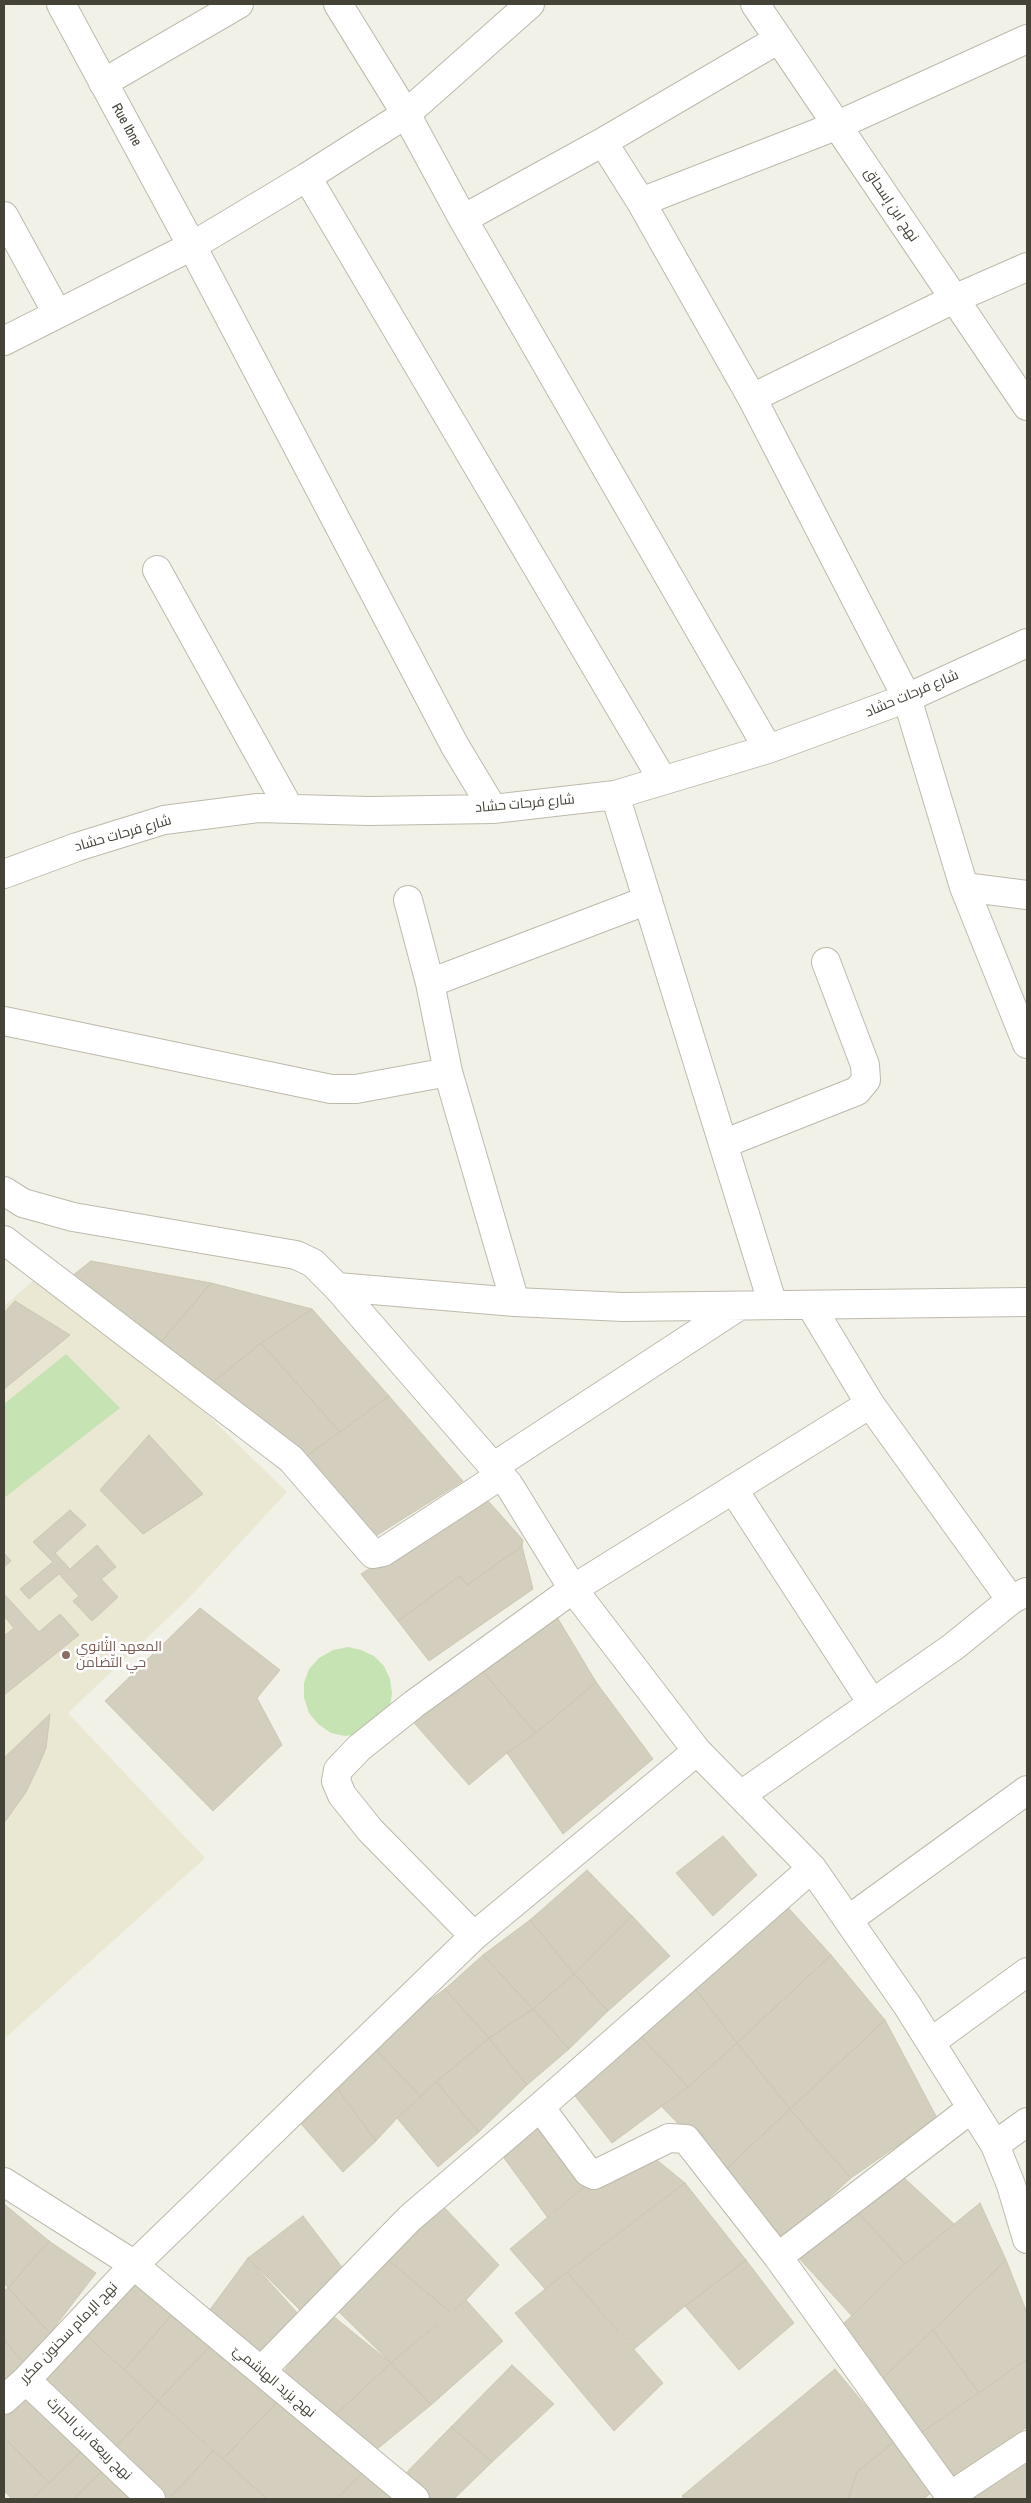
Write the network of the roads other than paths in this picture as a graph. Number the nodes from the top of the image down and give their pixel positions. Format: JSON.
{"nodes":[{"id":1,"x":61,"y":4,"type":"edge"},
{"id":2,"x":239,"y":4,"type":"edge"},
{"id":3,"x":338,"y":4,"type":"edge"},
{"id":4,"x":530,"y":4,"type":"edge"},
{"id":5,"x":755,"y":4,"type":"edge"},
{"id":6,"x":779,"y":39,"type":"junction"},
{"id":7,"x":1027,"y":39,"type":"edge"},
{"id":8,"x":103,"y":83,"type":"junction"},
{"id":9,"x":406,"y":114,"type":"junction"},
{"id":10,"x":838,"y":125,"type":"junction"},
{"id":11,"x":604,"y":142,"type":"junction"},
{"id":12,"x":307,"y":178,"type":"junction"},
{"id":13,"x":641,"y":202,"type":"junction"},
{"id":14,"x":4,"y":216,"type":"edge"},
{"id":15,"x":463,"y":219,"type":"junction"},
{"id":16,"x":192,"y":246,"type":"junction"},
{"id":17,"x":1027,"y":267,"type":"edge"},
{"id":18,"x":954,"y":300,"type":"junction"},
{"id":19,"x":58,"y":313,"type":"junction"},
{"id":20,"x":4,"y":341,"type":"edge"},
{"id":21,"x":752,"y":398,"type":"junction"},
{"id":22,"x":1027,"y":406,"type":"edge"},
{"id":23,"x":157,"y":570,"type":"dead end"},
{"id":24,"x":1027,"y":642,"type":"edge"},
{"id":25,"x":907,"y":698,"type":"junction"},
{"id":26,"x":768,"y":749,"type":"junction"},
{"id":27,"x":662,"y":779,"type":"junction"},
{"id":28,"x":616,"y":794,"type":"junction"},
{"id":29,"x":289,"y":808,"type":"junction"},
{"id":30,"x":494,"y":809,"type":"junction"},
{"id":31,"x":5,"y":869,"type":"edge"},
{"id":32,"x":964,"y":887,"type":"junction"},
{"id":33,"x":1027,"y":895,"type":"edge"},
{"id":34,"x":408,"y":900,"type":"dead end"},
{"id":35,"x":648,"y":900,"type":"junction"},
{"id":36,"x":826,"y":962,"type":"dead end"},
{"id":37,"x":430,"y":983,"type":"junction"},
{"id":38,"x":4,"y":1021,"type":"edge"},
{"id":39,"x":1027,"y":1044,"type":"edge"},
{"id":40,"x":448,"y":1072,"type":"junction"},
{"id":41,"x":723,"y":1144,"type":"junction"},
{"id":42,"x":13,"y":1197,"type":"edge"},
{"id":43,"x":4,"y":1226,"type":"edge"},
{"id":44,"x":4,"y":1240,"type":"edge"},
{"id":45,"x":337,"y":1286,"type":"junction"},
{"id":46,"x":514,"y":1302,"type":"junction"},
{"id":47,"x":773,"y":1305,"type":"junction"},
{"id":48,"x":739,"y":1306,"type":"junction"},
{"id":49,"x":811,"y":1306,"type":"junction"},
{"id":50,"x":1023,"y":1309,"type":"edge"},
{"id":51,"x":870,"y":1404,"type":"junction"},
{"id":52,"x":497,"y":1471,"type":"junction"},
{"id":53,"x":732,"y":1489,"type":"junction"},
{"id":54,"x":573,"y":1589,"type":"junction"},
{"id":55,"x":1019,"y":1596,"type":"edge"},
{"id":56,"x":872,"y":1703,"type":"junction"},
{"id":57,"x":697,"y":1751,"type":"junction"},
{"id":58,"x":1027,"y":1790,"type":"edge"},
{"id":59,"x":741,"y":1795,"type":"junction"},
{"id":60,"x":812,"y":1868,"type":"junction"},
{"id":61,"x":848,"y":1920,"type":"junction"},
{"id":62,"x":474,"y":1936,"type":"junction"},
{"id":63,"x":1027,"y":1972,"type":"edge"},
{"id":64,"x":932,"y":2042,"type":"junction"},
{"id":65,"x":540,"y":2107,"type":"junction"},
{"id":66,"x":972,"y":2108,"type":"junction"},
{"id":67,"x":1027,"y":2122,"type":"edge"},
{"id":68,"x":995,"y":2146,"type":"junction"},
{"id":69,"x":4,"y":2182,"type":"edge"},
{"id":70,"x":1027,"y":2239,"type":"edge"},
{"id":71,"x":778,"y":2257,"type":"junction"},
{"id":72,"x":134,"y":2265,"type":"junction"},
{"id":73,"x":261,"y":2371,"type":"junction"},
{"id":74,"x":26,"y":2380,"type":"junction"},
{"id":75,"x":4,"y":2400,"type":"edge"},
{"id":76,"x":1027,"y":2445,"type":"edge"},
{"id":77,"x":951,"y":2498,"type":"edge"},
{"id":78,"x":151,"y":2499,"type":"edge"},
{"id":79,"x":415,"y":2499,"type":"edge"}],
"edges":[{"from":1,"to":8,"type":"street","name":"Rue Ibne"},
{"from":2,"to":8,"type":"street"},
{"from":3,"to":9,"type":"street"},
{"from":4,"to":9,"type":"street"},
{"from":5,"to":6,"type":"street","name":"نهج ابن إسحاق"},
{"from":6,"to":10,"type":"street","name":"نهج ابن إسحاق"},
{"from":6,"to":11,"type":"street"},
{"from":7,"to":10,"type":"street"},
{"from":8,"to":16,"type":"street","name":"Rue Ibne"},
{"from":9,"to":12,"type":"street"},
{"from":9,"to":15,"type":"street"},
{"from":10,"to":13,"type":"street"},
{"from":10,"to":18,"type":"street","name":"نهج ابن إسحاق"},
{"from":11,"to":13,"type":"street"},
{"from":11,"to":15,"type":"street"},
{"from":12,"to":16,"type":"street"},
{"from":12,"to":27,"type":"street"},
{"from":13,"to":21,"type":"street"},
{"from":14,"to":19,"type":"street"},
{"from":15,"to":26,"type":"street"},
{"from":16,"to":19,"type":"street"},
{"from":16,"to":30,"type":"street","name":"Rue Ibne"},
{"from":17,"to":18,"type":"street"},
{"from":18,"to":21,"type":"street"},
{"from":18,"to":22,"type":"street","name":"نهج ابن إسحاق"},
{"from":19,"to":20,"type":"street"},
{"from":21,"to":25,"type":"street"},
{"from":23,"to":29,"type":"street"},
{"from":24,"to":25,"type":"street","name":"شارع فرحات حشاد"},
{"from":25,"to":26,"type":"street","name":"شارع فرحات حشاد"},
{"from":25,"to":32,"type":"street"},
{"from":26,"to":27,"type":"street","name":"شارع فرحات حشاد"},
{"from":27,"to":28,"type":"street","name":"شارع فرحات حشاد"},
{"from":28,"to":30,"type":"street","name":"شارع فرحات حشاد"},
{"from":28,"to":35,"type":"street"},
{"from":29,"to":30,"type":"street","name":"شارع فرحات حشاد"},
{"from":29,"to":31,"type":"street","name":"شارع فرحات حشاد"},
{"from":32,"to":33,"type":"street"},
{"from":32,"to":39,"type":"street"},
{"from":34,"to":37,"type":"street"},
{"from":35,"to":37,"type":"street"},
{"from":35,"to":41,"type":"street"},
{"from":36,"to":41,"type":"street"},
{"from":37,"to":40,"type":"street"},
{"from":38,"to":40,"type":"street"},
{"from":40,"to":46,"type":"street"},
{"from":41,"to":47,"type":"street"},
{"from":42,"to":43,"type":"street"},
{"from":42,"to":45,"type":"street"},
{"from":44,"to":52,"type":"street"},
{"from":45,"to":46,"type":"street"},
{"from":45,"to":52,"type":"street"},
{"from":46,"to":48,"type":"street"},
{"from":47,"to":48,"type":"street"},
{"from":47,"to":49,"type":"street"},
{"from":48,"to":52,"type":"street"},
{"from":49,"to":50,"type":"street"},
{"from":49,"to":51,"type":"street"},
{"from":51,"to":53,"type":"street"},
{"from":51,"to":55,"type":"street"},
{"from":52,"to":54,"type":"street"},
{"from":53,"to":54,"type":"street"},
{"from":53,"to":56,"type":"street"},
{"from":54,"to":57,"type":"street"},
{"from":54,"to":62,"type":"street"},
{"from":55,"to":56,"type":"street"},
{"from":56,"to":59,"type":"street"},
{"from":57,"to":59,"type":"street"},
{"from":57,"to":62,"type":"street","name":"نهج الإمام سحنون مكرر"},
{"from":58,"to":61,"type":"street"},
{"from":59,"to":60,"type":"street"},
{"from":60,"to":61,"type":"street"},
{"from":60,"to":65,"type":"street"},
{"from":61,"to":64,"type":"street"},
{"from":62,"to":72,"type":"street","name":"نهج الإمام سحنون مكرر"},
{"from":63,"to":64,"type":"street"},
{"from":64,"to":66,"type":"street"},
{"from":65,"to":71,"type":"street"},
{"from":65,"to":73,"type":"street"},
{"from":66,"to":68,"type":"street"},
{"from":66,"to":71,"type":"street"},
{"from":67,"to":68,"type":"street"},
{"from":68,"to":70,"type":"street"},
{"from":69,"to":72,"type":"street","name":"نهج يزيد الهاشميّ"},
{"from":71,"to":77,"type":"street"},
{"from":72,"to":73,"type":"street","name":"نهج يزيد الهاشميّ"},
{"from":72,"to":74,"type":"street","name":"نهج الإمام سحنون مكرر"},
{"from":73,"to":79,"type":"street","name":"نهج يزيد الهاشميّ"},
{"from":74,"to":75,"type":"street","name":"نهج الإمام سحنون مكرر"},
{"from":74,"to":78,"type":"street","name":"نهج ربيعة ابن الحارث"},
{"from":76,"to":77,"type":"street"}]}
